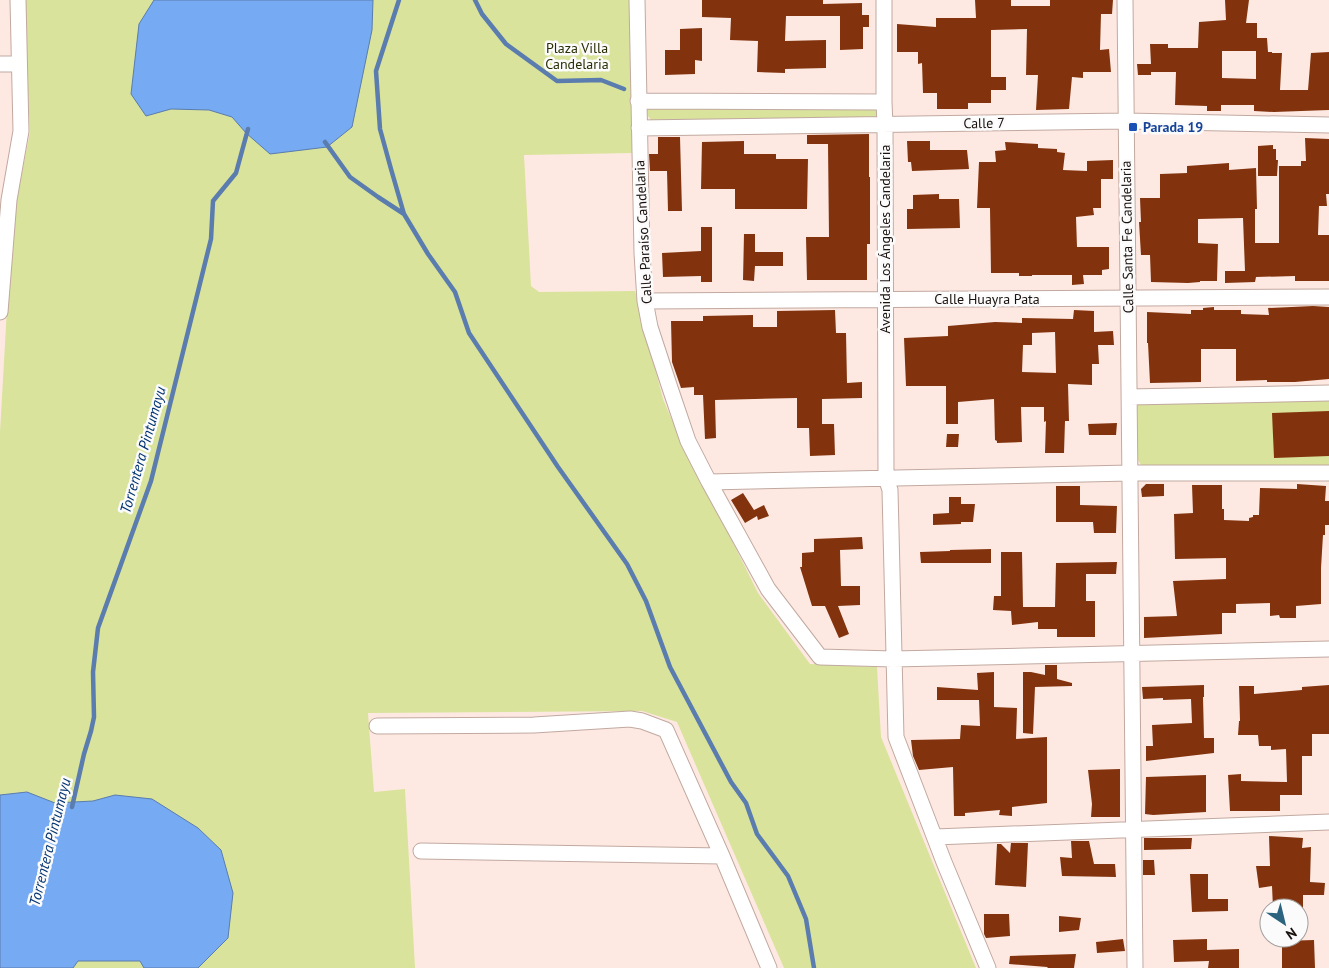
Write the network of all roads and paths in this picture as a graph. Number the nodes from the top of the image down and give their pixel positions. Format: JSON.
{"nodes":[{"id":1,"x":18,"y":0,"type":"edge"},
{"id":2,"x":637,"y":0,"type":"edge"},
{"id":3,"x":884,"y":0,"type":"edge"},
{"id":4,"x":1125,"y":0,"type":"edge"},
{"id":5,"x":0,"y":64,"type":"edge"},
{"id":6,"x":19,"y":64,"type":"junction"},
{"id":7,"x":638,"y":101,"type":"junction"},
{"id":8,"x":884,"y":102,"type":"junction"},
{"id":9,"x":1126,"y":122,"type":"junction"},
{"id":10,"x":885,"y":125,"type":"junction"},
{"id":11,"x":1329,"y":125,"type":"edge"},
{"id":12,"x":639,"y":128,"type":"junction"},
{"id":13,"x":4,"y":200,"type":"edge"},
{"id":14,"x":1329,"y":296,"type":"edge"},
{"id":15,"x":1128,"y":298,"type":"junction"},
{"id":16,"x":885,"y":300,"type":"junction"},
{"id":17,"x":645,"y":301,"type":"junction"},
{"id":18,"x":0,"y":312,"type":"edge"},
{"id":19,"x":1329,"y":393,"type":"edge"},
{"id":20,"x":1129,"y":396,"type":"junction"},
{"id":21,"x":1130,"y":473,"type":"junction"},
{"id":22,"x":1329,"y":473,"type":"edge"},
{"id":23,"x":886,"y":478,"type":"junction"},
{"id":24,"x":709,"y":482,"type":"junction"},
{"id":25,"x":1329,"y":649,"type":"edge"},
{"id":26,"x":1132,"y":654,"type":"junction"},
{"id":27,"x":893,"y":659,"type":"junction"},
{"id":28,"x":377,"y":726,"type":"dead end"},
{"id":29,"x":1329,"y":822,"type":"edge"},
{"id":30,"x":1134,"y":830,"type":"junction"},
{"id":31,"x":935,"y":837,"type":"junction"},
{"id":32,"x":421,"y":851,"type":"dead end"},
{"id":33,"x":722,"y":856,"type":"junction"},
{"id":34,"x":768,"y":968,"type":"edge"},
{"id":35,"x":988,"y":968,"type":"edge"},
{"id":36,"x":1135,"y":968,"type":"edge"}],
"edges":[{"from":1,"to":6,"type":"street"},
{"from":2,"to":7,"type":"street","name":"Calle Paraíso Candelaria"},
{"from":3,"to":8,"type":"street","name":"Avenida Los Ángeles Candelaria"},
{"from":4,"to":9,"type":"street","name":"Calle Santa Fe Candelaria"},
{"from":5,"to":6,"type":"street"},
{"from":6,"to":13,"type":"street"},
{"from":7,"to":8,"type":"street"},
{"from":7,"to":12,"type":"street","name":"Calle Paraíso Candelaria"},
{"from":8,"to":10,"type":"street","name":"Avenida Los Ángeles Candelaria"},
{"from":9,"to":10,"type":"street","name":"Calle 7"},
{"from":9,"to":11,"type":"street","name":"Calle 7"},
{"from":9,"to":15,"type":"street","name":"Calle Santa Fe Candelaria"},
{"from":10,"to":12,"type":"street","name":"Calle 7"},
{"from":10,"to":16,"type":"street","name":"Avenida Los Ángeles Candelaria"},
{"from":12,"to":17,"type":"street","name":"Calle Paraíso Candelaria"},
{"from":13,"to":18,"type":"street"},
{"from":14,"to":15,"type":"street","name":"Calle Huayra Pata"},
{"from":15,"to":16,"type":"street","name":"Calle Huayra Pata"},
{"from":15,"to":20,"type":"street","name":"Calle Santa Fe Candelaria"},
{"from":16,"to":17,"type":"street","name":"Calle Huayra Pata"},
{"from":16,"to":23,"type":"street","name":"Avenida Los Ángeles Candelaria"},
{"from":17,"to":24,"type":"street","name":"Calle Paraíso Candelaria"},
{"from":19,"to":20,"type":"street"},
{"from":20,"to":21,"type":"street","name":"Calle Santa Fe Candelaria"},
{"from":21,"to":22,"type":"street"},
{"from":21,"to":23,"type":"street"},
{"from":21,"to":26,"type":"street","name":"Calle Santa Fe Candelaria"},
{"from":23,"to":24,"type":"street"},
{"from":23,"to":27,"type":"street","name":"Avenida Los Ángeles Candelaria"},
{"from":24,"to":27,"type":"street","name":"Calle Paraíso Candelaria"},
{"from":25,"to":26,"type":"street"},
{"from":26,"to":27,"type":"street"},
{"from":26,"to":30,"type":"street","name":"Calle Santa Fe Candelaria"},
{"from":27,"to":31,"type":"street","name":"Avenida Los Ángeles Candelaria"},
{"from":28,"to":33,"type":"street"},
{"from":29,"to":30,"type":"street"},
{"from":30,"to":31,"type":"street"},
{"from":30,"to":36,"type":"street","name":"Calle Santa Fe Candelaria"},
{"from":31,"to":35,"type":"street","name":"Avenida Los Ángeles Candelaria"},
{"from":32,"to":33,"type":"street"},
{"from":33,"to":34,"type":"street"}]}
